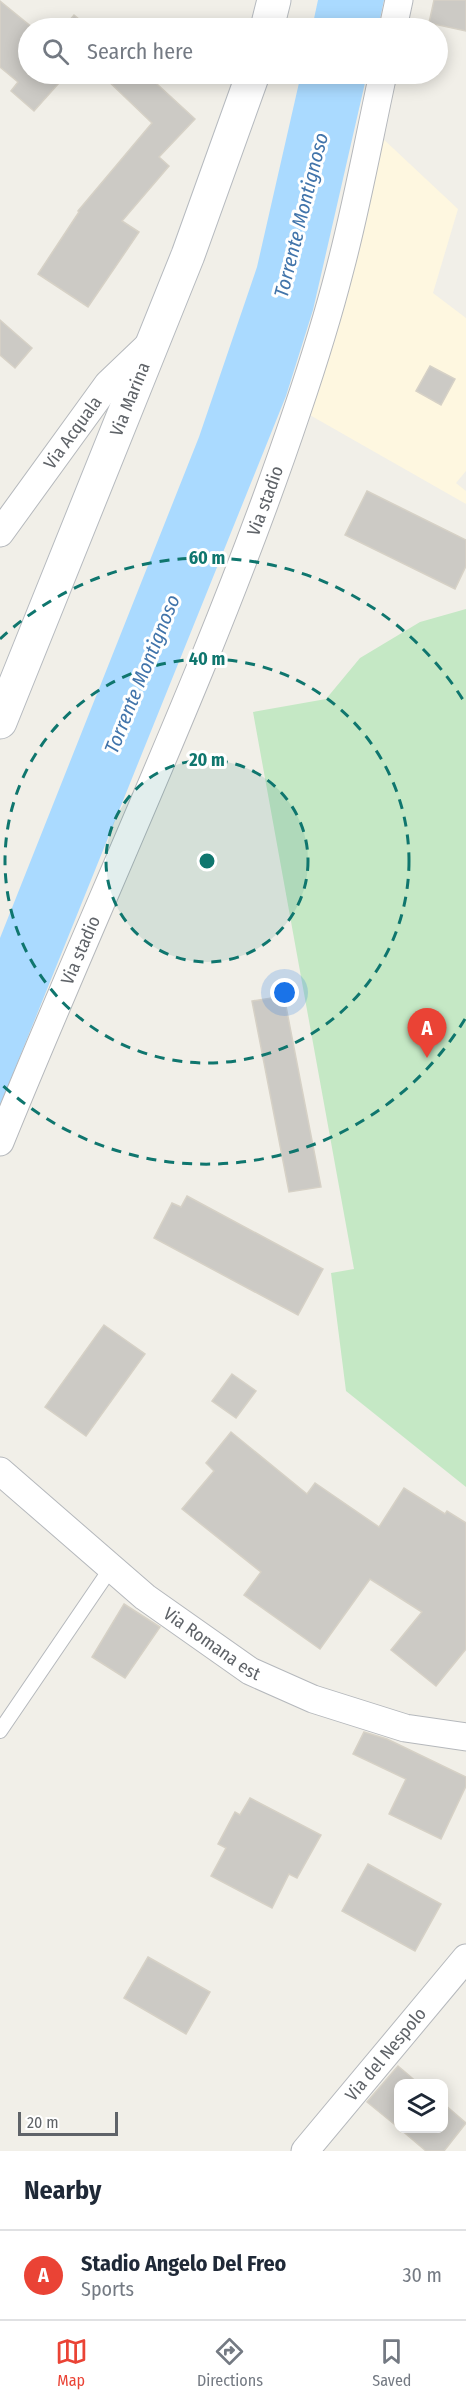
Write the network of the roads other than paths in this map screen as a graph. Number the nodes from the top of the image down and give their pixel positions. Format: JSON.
{"nodes":[{"id":1,"x":274,"y":0,"type":"edge"},
{"id":2,"x":399,"y":0,"type":"edge"},
{"id":3,"x":270,"y":18,"type":"edge"},
{"id":4,"x":395,"y":18,"type":"edge"},
{"id":5,"x":249,"y":84,"type":"edge"},
{"id":6,"x":381,"y":84,"type":"edge"},
{"id":7,"x":155,"y":338,"type":"junction"},
{"id":8,"x":0,"y":533,"type":"edge"},
{"id":9,"x":0,"y":722,"type":"edge"},
{"id":10,"x":0,"y":1142,"type":"edge"},
{"id":11,"x":0,"y":1471,"type":"edge"},
{"id":12,"x":111,"y":1568,"type":"junction"},
{"id":13,"x":0,"y":1731,"type":"edge"},
{"id":14,"x":466,"y":1737,"type":"edge"},
{"id":15,"x":466,"y":1958,"type":"edge"},
{"id":16,"x":305,"y":2151,"type":"edge"}],
"edges":[{"from":1,"to":3,"type":"main road"},
{"from":2,"to":4,"type":"street"},
{"from":5,"to":7,"type":"main road","name":"Via Marina"},
{"from":6,"to":10,"type":"street","name":"Via stadio"},
{"from":7,"to":8,"type":"street","name":"Via Acquala"},
{"from":7,"to":9,"type":"main road","name":"Via Marina"},
{"from":11,"to":12,"type":"street","name":"Via Romana est"},
{"from":12,"to":13,"type":"lane"},
{"from":12,"to":14,"type":"street","name":"Via Romana est"},
{"from":15,"to":16,"type":"street","name":"Via del Nespolo"}]}
